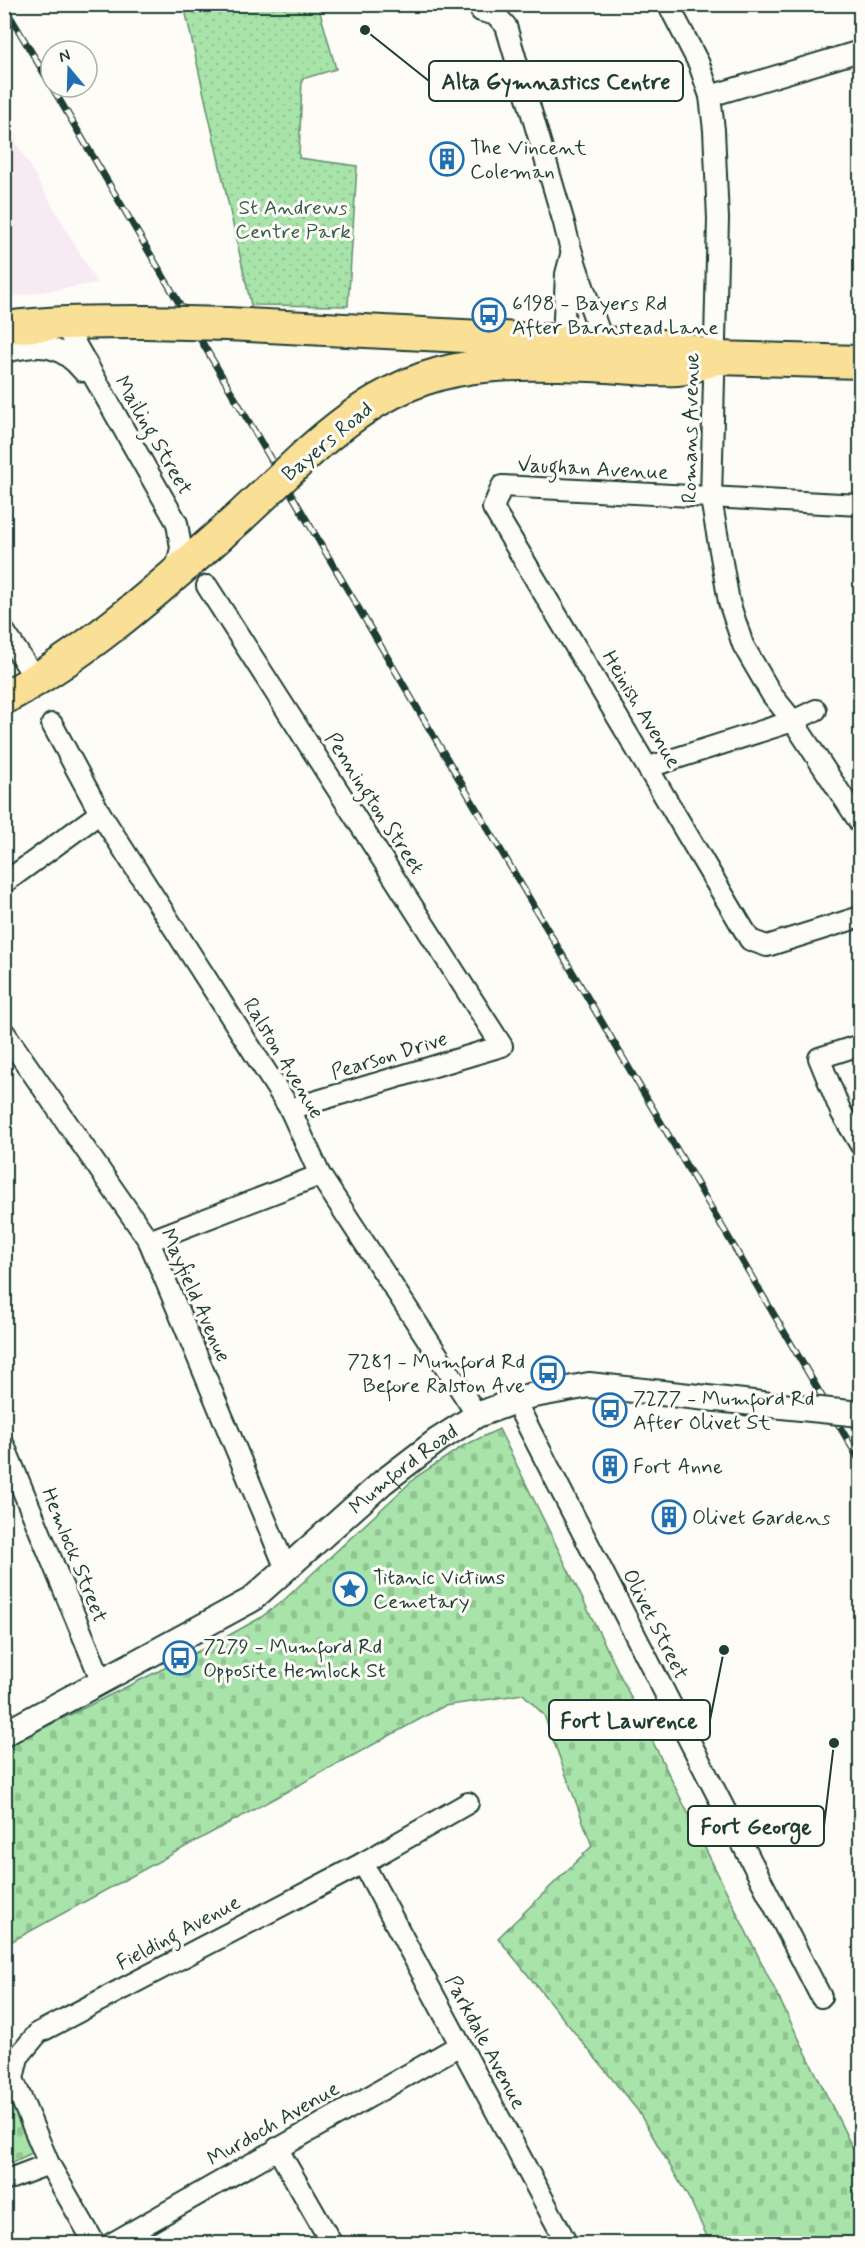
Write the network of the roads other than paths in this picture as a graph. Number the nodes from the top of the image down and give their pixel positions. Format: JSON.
{"nodes":[{"id":1,"x":668,"y":4,"type":"edge"},
{"id":2,"x":481,"y":11,"type":"dead end"},
{"id":3,"x":861,"y":51,"type":"edge"},
{"id":4,"x":710,"y":96,"type":"junction"},
{"id":5,"x":571,"y":255,"type":"junction"},
{"id":6,"x":64,"y":324,"type":"junction"},
{"id":7,"x":4,"y":328,"type":"edge"},
{"id":8,"x":563,"y":340,"type":"junction"},
{"id":9,"x":603,"y":343,"type":"junction"},
{"id":10,"x":4,"y":344,"type":"edge"},
{"id":11,"x":4,"y":352,"type":"edge"},
{"id":12,"x":716,"y":358,"type":"junction"},
{"id":13,"x":861,"y":362,"type":"edge"},
{"id":14,"x":105,"y":396,"type":"junction"},
{"id":15,"x":502,"y":486,"type":"joint"},
{"id":16,"x":711,"y":499,"type":"junction"},
{"id":17,"x":861,"y":506,"type":"edge"},
{"id":18,"x":175,"y":574,"type":"junction"},
{"id":19,"x":207,"y":586,"type":"dead end"},
{"id":20,"x":4,"y":631,"type":"edge"},
{"id":21,"x":37,"y":681,"type":"junction"},
{"id":22,"x":4,"y":698,"type":"edge"},
{"id":23,"x":816,"y":710,"type":"dead end"},
{"id":24,"x":793,"y":721,"type":"junction"},
{"id":25,"x":52,"y":724,"type":"dead end"},
{"id":26,"x":649,"y":767,"type":"junction"},
{"id":27,"x":100,"y":813,"type":"junction"},
{"id":28,"x":861,"y":823,"type":"edge"},
{"id":29,"x":4,"y":883,"type":"edge"},
{"id":30,"x":861,"y":917,"type":"edge"},
{"id":31,"x":4,"y":1032,"type":"edge"},
{"id":32,"x":861,"y":1045,"type":"edge"},
{"id":33,"x":502,"y":1046,"type":"joint"},
{"id":34,"x":291,"y":1109,"type":"junction"},
{"id":35,"x":861,"y":1144,"type":"edge"},
{"id":36,"x":320,"y":1175,"type":"junction"},
{"id":37,"x":149,"y":1241,"type":"junction"},
{"id":38,"x":515,"y":1401,"type":"junction"},
{"id":39,"x":861,"y":1414,"type":"edge"},
{"id":40,"x":477,"y":1415,"type":"junction"},
{"id":41,"x":4,"y":1445,"type":"edge"},
{"id":42,"x":286,"y":1569,"type":"junction"},
{"id":43,"x":102,"y":1682,"type":"junction"},
{"id":44,"x":4,"y":1734,"type":"edge"},
{"id":45,"x":468,"y":1803,"type":"dead end"},
{"id":46,"x":363,"y":1863,"type":"junction"},
{"id":47,"x":821,"y":1997,"type":"dead end"},
{"id":48,"x":460,"y":2044,"type":"junction"},
{"id":49,"x":277,"y":2148,"type":"junction"},
{"id":50,"x":49,"y":2164,"type":"junction"},
{"id":51,"x":4,"y":2181,"type":"edge"},
{"id":52,"x":95,"y":2244,"type":"edge"},
{"id":53,"x":111,"y":2244,"type":"edge"},
{"id":54,"x":332,"y":2244,"type":"edge"},
{"id":55,"x":567,"y":2244,"type":"edge"}],
"edges":[{"from":1,"to":4,"type":"street","name":"Romans Avenue"},
{"from":2,"to":5,"type":"street"},
{"from":3,"to":4,"type":"street"},
{"from":4,"to":12,"type":"street","name":"Romans Avenue"},
{"from":5,"to":8,"type":"street"},
{"from":5,"to":9,"type":"street"},
{"from":6,"to":7,"type":"main road","name":"Bayers Road"},
{"from":6,"to":8,"type":"main road","name":"Bayers Road","bridge":true},
{"from":6,"to":10,"type":"main road"},
{"from":6,"to":14,"type":"street","name":"Mailing Street"},
{"from":8,"to":9,"type":"main road","name":"Bayers Road"},
{"from":9,"to":12,"type":"main road","name":"Bayers Road"},
{"from":11,"to":14,"type":"street"},
{"from":12,"to":13,"type":"main road","name":"Bayers Road"},
{"from":12,"to":16,"type":"street","name":"Romans Avenue"},
{"from":12,"to":18,"type":"main road","name":"Bayers Road","bridge":true},
{"from":14,"to":18,"type":"street","name":"Mailing Street"},
{"from":15,"to":16,"type":"street","name":"Vaughan Avenue"},
{"from":15,"to":26,"type":"street","name":"Heinish Avenue"},
{"from":16,"to":17,"type":"street","name":"Vaughan Avenue"},
{"from":16,"to":24,"type":"street","name":"Romans Avenue"},
{"from":18,"to":21,"type":"main road","name":"Bayers Road"},
{"from":19,"to":33,"type":"street","name":"Pennington Street"},
{"from":20,"to":21,"type":"street"},
{"from":21,"to":22,"type":"main road","name":"Bayers Road"},
{"from":23,"to":24,"type":"street"},
{"from":24,"to":26,"type":"street"},
{"from":24,"to":28,"type":"street","name":"Romans Avenue"},
{"from":25,"to":27,"type":"street","name":"Ralston Avenue"},
{"from":26,"to":30,"type":"street","name":"Heinish Avenue"},
{"from":27,"to":29,"type":"street"},
{"from":27,"to":34,"type":"street","name":"Ralston Avenue"},
{"from":31,"to":37,"type":"street","name":"Mayfield Avenue"},
{"from":32,"to":35,"type":"street"},
{"from":33,"to":34,"type":"street","name":"Pearson Drive"},
{"from":34,"to":36,"type":"street","name":"Ralston Avenue"},
{"from":36,"to":37,"type":"street"},
{"from":36,"to":40,"type":"street","name":"Ralston Avenue"},
{"from":37,"to":42,"type":"street","name":"Mayfield Avenue"},
{"from":38,"to":39,"type":"street","name":"Mumford Road","bridge":true},
{"from":38,"to":40,"type":"street","name":"Mumford Road"},
{"from":38,"to":47,"type":"street","name":"Olivet Street"},
{"from":40,"to":42,"type":"street","name":"Mumford Road"},
{"from":41,"to":43,"type":"street","name":"Hemlock Street"},
{"from":42,"to":43,"type":"street","name":"Mumford Road"},
{"from":43,"to":44,"type":"street","name":"Mumford Road"},
{"from":45,"to":46,"type":"street","name":"Fielding Avenue"},
{"from":46,"to":48,"type":"street","name":"Parkdale Avenue"},
{"from":46,"to":50,"type":"street","name":"Fielding Avenue"},
{"from":48,"to":49,"type":"street","name":"Murdoch Avenue"},
{"from":48,"to":55,"type":"street","name":"Parkdale Avenue"},
{"from":49,"to":53,"type":"street","name":"Murdoch Avenue"},
{"from":49,"to":54,"type":"street"},
{"from":50,"to":51,"type":"street"},
{"from":50,"to":52,"type":"street","name":"Fielding Avenue"}]}
